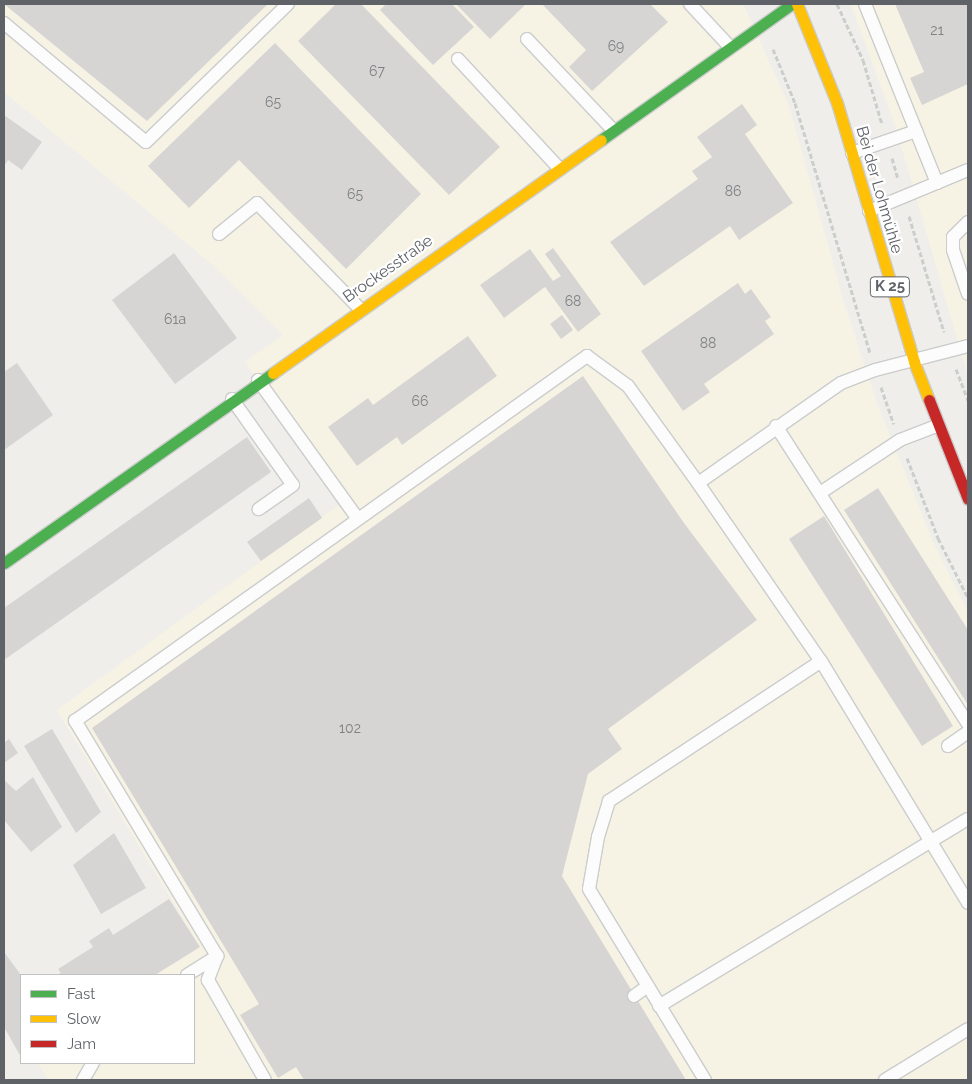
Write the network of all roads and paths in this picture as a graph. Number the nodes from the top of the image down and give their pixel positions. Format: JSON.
{"nodes":[{"id":1,"x":288,"y":4,"type":"edge"},
{"id":2,"x":690,"y":4,"type":"edge"},
{"id":3,"x":792,"y":4,"type":"edge"},
{"id":4,"x":797,"y":4,"type":"edge"},
{"id":5,"x":865,"y":4,"type":"edge"},
{"id":6,"x":4,"y":23,"type":"edge"},
{"id":7,"x":762,"y":23,"type":"junction"},
{"id":8,"x":527,"y":40,"type":"dead end"},
{"id":9,"x":729,"y":46,"type":"junction"},
{"id":10,"x":458,"y":59,"type":"dead end"},
{"id":11,"x":613,"y":130,"type":"junction"},
{"id":12,"x":916,"y":131,"type":"junction"},
{"id":13,"x":852,"y":153,"type":"junction"},
{"id":14,"x":560,"y":168,"type":"junction"},
{"id":15,"x":968,"y":170,"type":"edge"},
{"id":16,"x":937,"y":183,"type":"junction"},
{"id":17,"x":869,"y":211,"type":"junction"},
{"id":18,"x":968,"y":222,"type":"edge"},
{"id":19,"x":218,"y":234,"type":"dead end"},
{"id":20,"x":968,"y":294,"type":"edge"},
{"id":21,"x":360,"y":309,"type":"junction"},
{"id":22,"x":968,"y":346,"type":"edge"},
{"id":23,"x":914,"y":362,"type":"junction"},
{"id":24,"x":875,"y":370,"type":"junction"},
{"id":25,"x":258,"y":380,"type":"junction"},
{"id":26,"x":232,"y":399,"type":"junction"},
{"id":27,"x":776,"y":426,"type":"junction"},
{"id":28,"x":937,"y":426,"type":"junction"},
{"id":29,"x":900,"y":440,"type":"junction"},
{"id":30,"x":698,"y":483,"type":"junction"},
{"id":31,"x":820,"y":493,"type":"junction"},
{"id":32,"x":968,"y":499,"type":"edge"},
{"id":33,"x":259,"y":509,"type":"dead end"},
{"id":34,"x":358,"y":519,"type":"junction"},
{"id":35,"x":4,"y":563,"type":"edge"},
{"id":36,"x":968,"y":598,"type":"edge"},
{"id":37,"x":821,"y":661,"type":"junction"},
{"id":38,"x":968,"y":724,"type":"edge"},
{"id":39,"x":968,"y":732,"type":"edge"},
{"id":40,"x":948,"y":746,"type":"dead end"},
{"id":41,"x":968,"y":819,"type":"edge"},
{"id":42,"x":931,"y":841,"type":"junction"},
{"id":43,"x":968,"y":903,"type":"edge"},
{"id":44,"x":217,"y":956,"type":"junction"},
{"id":45,"x":189,"y":974,"type":"edge"},
{"id":46,"x":648,"y":986,"type":"junction"},
{"id":47,"x":634,"y":996,"type":"dead end"},
{"id":48,"x":659,"y":1006,"type":"junction"},
{"id":49,"x":968,"y":1029,"type":"edge"},
{"id":50,"x":92,"y":1064,"type":"edge"},
{"id":51,"x":83,"y":1080,"type":"edge"},
{"id":52,"x":265,"y":1080,"type":"edge"},
{"id":53,"x":705,"y":1080,"type":"edge"},
{"id":54,"x":885,"y":1080,"type":"edge"}],
"edges":[{"from":1,"to":6,"type":"lane"},
{"from":2,"to":9,"type":"lane"},
{"from":3,"to":7,"type":"street","name":"Brockesstraße"},
{"from":4,"to":13,"type":"street","name":"Bei der Lohmühle","number":"K 25"},
{"from":5,"to":12,"type":"lane"},
{"from":7,"to":9,"type":"street","name":"Brockesstraße"},
{"from":7,"to":24,"type":"path"},
{"from":8,"to":11,"type":"lane"},
{"from":9,"to":11,"type":"street","name":"Brockesstraße"},
{"from":10,"to":14,"type":"lane"},
{"from":11,"to":14,"type":"street","name":"Brockesstraße"},
{"from":12,"to":13,"type":"lane"},
{"from":12,"to":16,"type":"lane"},
{"from":13,"to":17,"type":"street","name":"Bei der Lohmühle","number":"K 25"},
{"from":14,"to":21,"type":"street","name":"Brockesstraße"},
{"from":15,"to":16,"type":"lane"},
{"from":16,"to":17,"type":"lane"},
{"from":17,"to":23,"type":"street","name":"Bei der Lohmühle","number":"K 25"},
{"from":18,"to":20,"type":"lane"},
{"from":19,"to":21,"type":"lane"},
{"from":21,"to":25,"type":"street","name":"Brockesstraße"},
{"from":22,"to":23,"type":"lane"},
{"from":23,"to":24,"type":"lane"},
{"from":23,"to":28,"type":"street","name":"Bei der Lohmühle","number":"K 25"},
{"from":24,"to":27,"type":"lane"},
{"from":24,"to":29,"type":"path"},
{"from":25,"to":26,"type":"street","name":"Brockesstraße"},
{"from":25,"to":34,"type":"lane"},
{"from":26,"to":33,"type":"lane"},
{"from":26,"to":35,"type":"street","name":"Brockesstraße"},
{"from":27,"to":30,"type":"lane"},
{"from":27,"to":31,"type":"lane"},
{"from":28,"to":29,"type":"lane"},
{"from":28,"to":32,"type":"street","name":"Bei der Lohmühle","number":"K 25"},
{"from":29,"to":31,"type":"lane"},
{"from":29,"to":36,"type":"path"},
{"from":30,"to":34,"type":"lane"},
{"from":30,"to":37,"type":"lane"},
{"from":31,"to":38,"type":"lane"},
{"from":34,"to":44,"type":"lane"},
{"from":37,"to":42,"type":"lane"},
{"from":37,"to":46,"type":"lane"},
{"from":39,"to":40,"type":"lane"},
{"from":41,"to":42,"type":"lane"},
{"from":42,"to":43,"type":"lane"},
{"from":42,"to":48,"type":"lane"},
{"from":44,"to":45,"type":"lane"},
{"from":44,"to":52,"type":"lane"},
{"from":46,"to":47,"type":"lane"},
{"from":46,"to":48,"type":"lane"},
{"from":48,"to":53,"type":"lane"},
{"from":49,"to":54,"type":"lane"},
{"from":50,"to":51,"type":"lane"}]}
